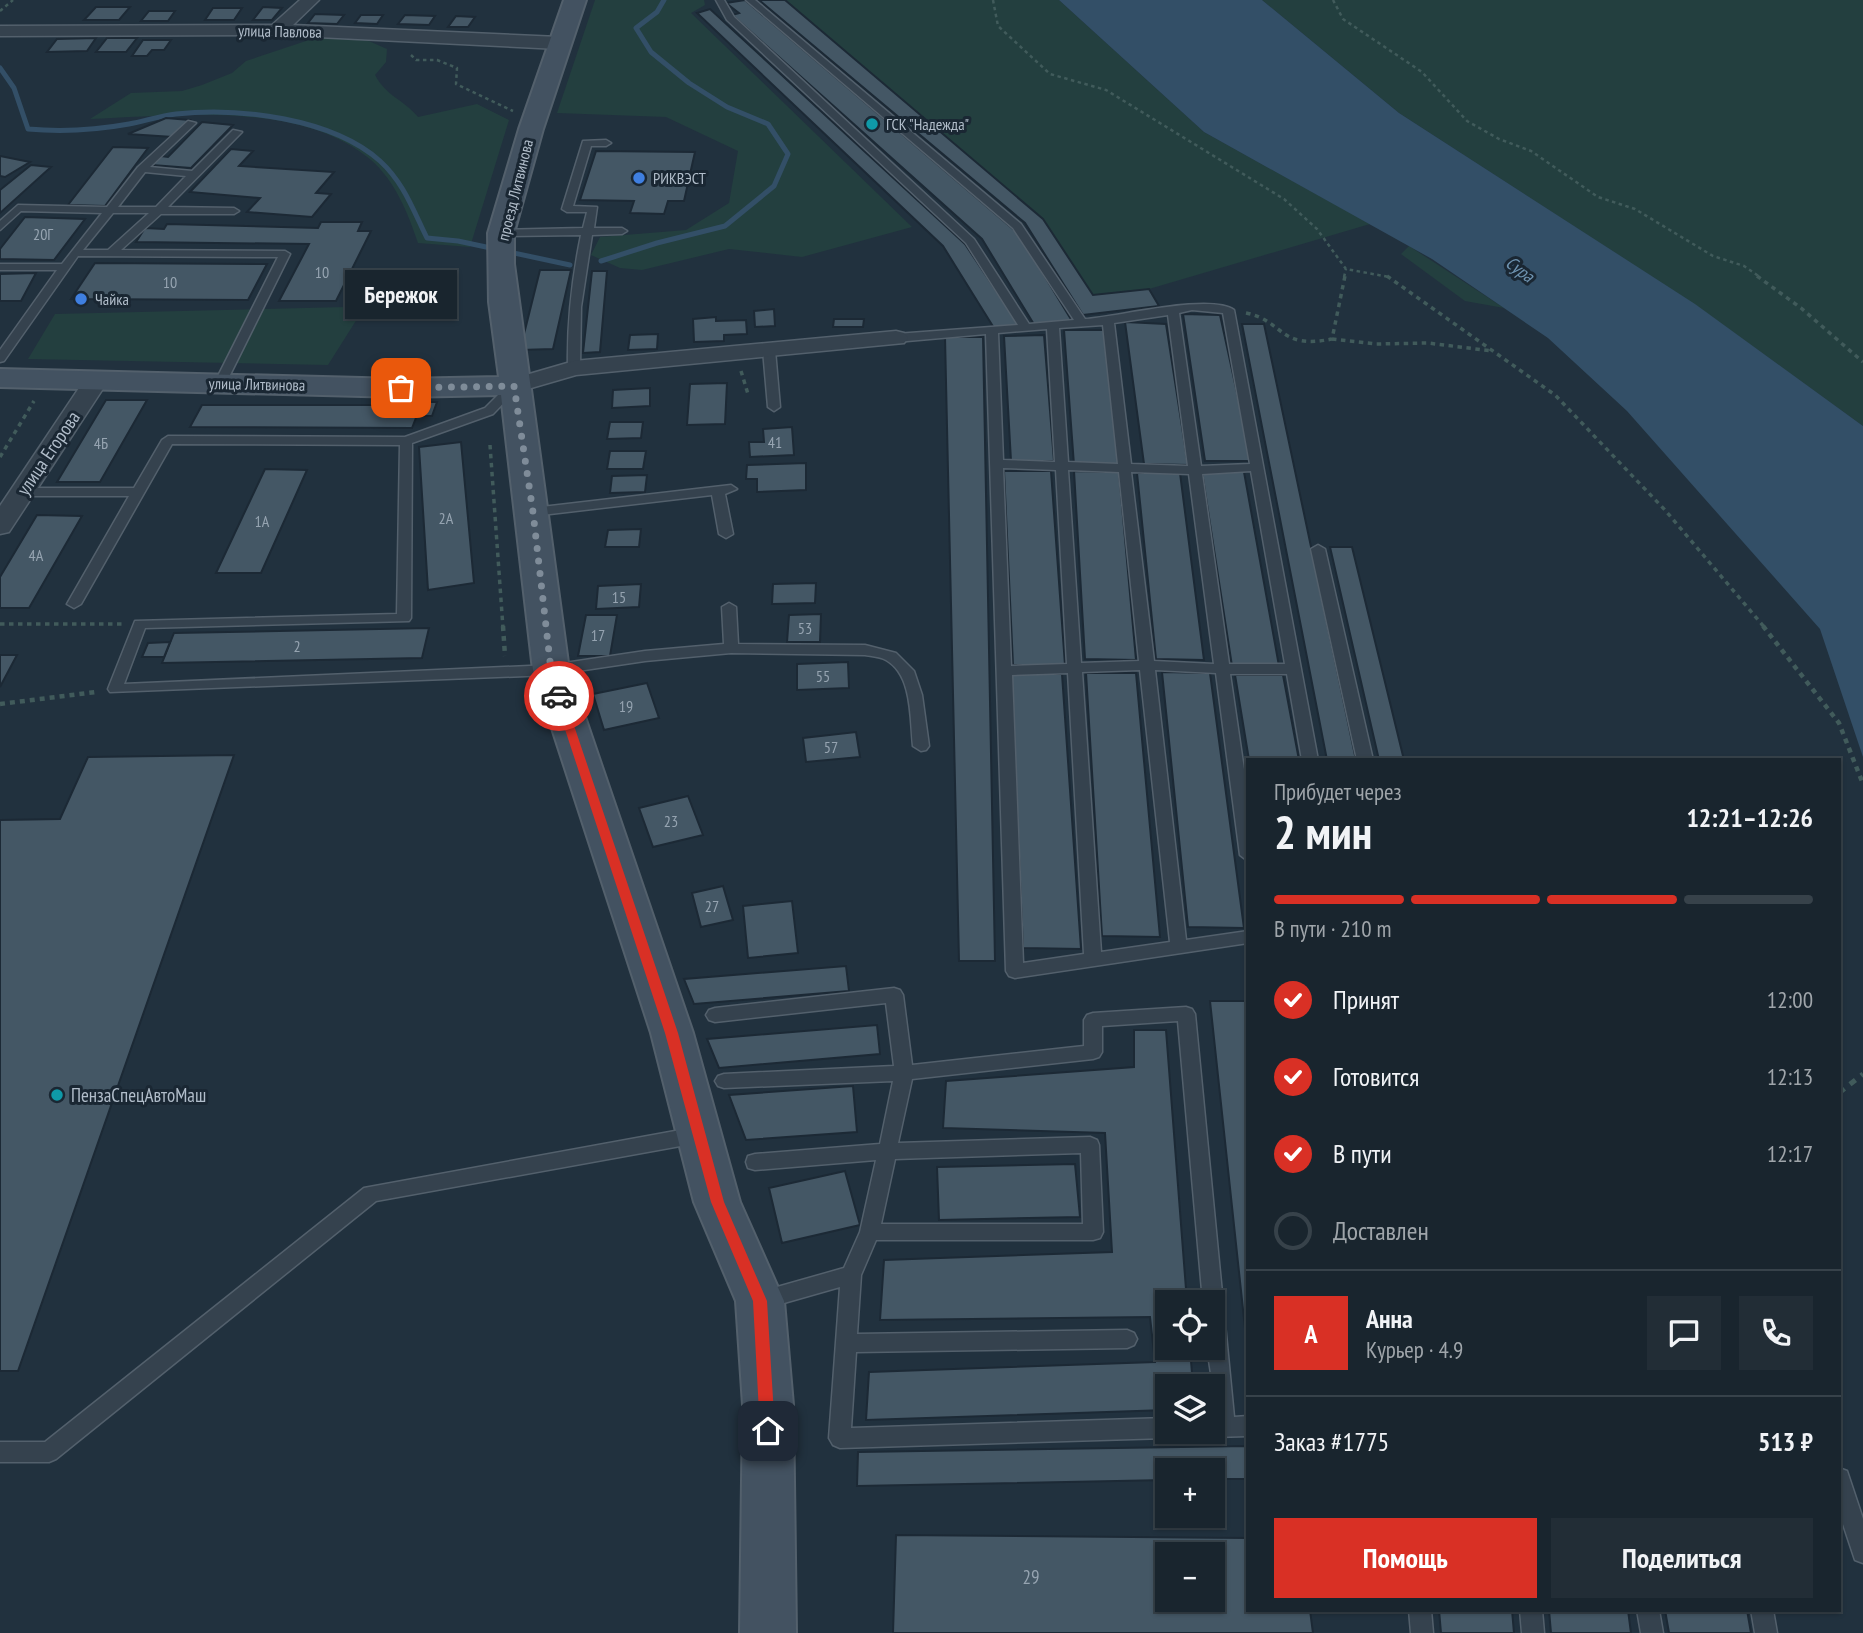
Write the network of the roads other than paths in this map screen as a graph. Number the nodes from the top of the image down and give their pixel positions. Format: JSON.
{"nodes":[{"id":1,"x":310,"y":0,"type":"edge"},
{"id":2,"x":575,"y":0,"type":"edge"},
{"id":3,"x":720,"y":0,"type":"edge"},
{"id":4,"x":750,"y":0,"type":"edge"},
{"id":5,"x":277,"y":30,"type":"junction"},
{"id":6,"x":0,"y":31,"type":"edge"},
{"id":7,"x":559,"y":43,"type":"junction"},
{"id":8,"x":191,"y":123,"type":"dead end"},
{"id":9,"x":237,"y":131,"type":"dead end"},
{"id":10,"x":606,"y":143,"type":"dead end"},
{"id":11,"x":142,"y":169,"type":"junction"},
{"id":12,"x":194,"y":174,"type":"junction"},
{"id":13,"x":110,"y":210,"type":"junction"},
{"id":14,"x":158,"y":211,"type":"junction"},
{"id":15,"x":234,"y":211,"type":"dead end"},
{"id":16,"x":0,"y":227,"type":"edge"},
{"id":17,"x":587,"y":231,"type":"junction"},
{"id":18,"x":622,"y":231,"type":"dead end"},
{"id":19,"x":501,"y":233,"type":"junction"},
{"id":20,"x":75,"y":253,"type":"junction"},
{"id":21,"x":111,"y":253,"type":"junction"},
{"id":22,"x":0,"y":267,"type":"edge"},
{"id":23,"x":65,"y":267,"type":"junction"},
{"id":24,"x":1173,"y":312,"type":"junction"},
{"id":25,"x":1108,"y":321,"type":"junction"},
{"id":26,"x":1082,"y":324,"type":"junction"},
{"id":27,"x":1053,"y":326,"type":"junction"},
{"id":28,"x":1027,"y":329,"type":"junction"},
{"id":29,"x":992,"y":332,"type":"junction"},
{"id":30,"x":896,"y":338,"type":"joint"},
{"id":31,"x":769,"y":350,"type":"junction"},
{"id":32,"x":0,"y":358,"type":"edge"},
{"id":33,"x":573,"y":368,"type":"junction"},
{"id":34,"x":0,"y":379,"type":"edge"},
{"id":35,"x":96,"y":381,"type":"junction"},
{"id":36,"x":220,"y":384,"type":"junction"},
{"id":37,"x":514,"y":386,"type":"junction"},
{"id":38,"x":774,"y":407,"type":"dead end"},
{"id":39,"x":406,"y":441,"type":"junction"},
{"id":40,"x":997,"y":464,"type":"junction"},
{"id":41,"x":1062,"y":466,"type":"junction"},
{"id":42,"x":1257,"y":467,"type":"junction"},
{"id":43,"x":1125,"y":468,"type":"junction"},
{"id":44,"x":1195,"y":470,"type":"junction"},
{"id":45,"x":21,"y":492,"type":"junction"},
{"id":46,"x":138,"y":492,"type":"junction"},
{"id":47,"x":533,"y":512,"type":"junction"},
{"id":48,"x":0,"y":526,"type":"edge"},
{"id":49,"x":726,"y":534,"type":"dead end"},
{"id":50,"x":1318,"y":549,"type":"dead end"},
{"id":51,"x":74,"y":604,"type":"dead end"},
{"id":52,"x":729,"y":607,"type":"dead end"},
{"id":53,"x":731,"y":648,"type":"junction"},
{"id":54,"x":1147,"y":665,"type":"junction"},
{"id":55,"x":1074,"y":668,"type":"junction"},
{"id":56,"x":1222,"y":669,"type":"junction"},
{"id":57,"x":1294,"y":669,"type":"junction"},
{"id":58,"x":551,"y":670,"type":"junction"},
{"id":59,"x":1004,"y":671,"type":"junction"},
{"id":60,"x":921,"y":746,"type":"dead end"},
{"id":61,"x":1310,"y":758,"type":"edge"},
{"id":62,"x":1364,"y":758,"type":"edge"},
{"id":63,"x":1246,"y":841,"type":"edge"},
{"id":64,"x":1246,"y":937,"type":"edge"},
{"id":65,"x":1179,"y":948,"type":"junction"},
{"id":66,"x":1093,"y":960,"type":"junction"},
{"id":67,"x":715,"y":1015,"type":"dead end"},
{"id":68,"x":904,"y":1073,"type":"junction"},
{"id":69,"x":724,"y":1081,"type":"dead end"},
{"id":70,"x":699,"y":1135,"type":"junction"},
{"id":71,"x":887,"y":1151,"type":"junction"},
{"id":72,"x":755,"y":1162,"type":"dead end"},
{"id":73,"x":870,"y":1231,"type":"junction"},
{"id":74,"x":851,"y":1275,"type":"junction"},
{"id":75,"x":760,"y":1301,"type":"junction"},
{"id":76,"x":1127,"y":1339,"type":"dead end"},
{"id":77,"x":846,"y":1343,"type":"junction"},
{"id":78,"x":1215,"y":1374,"type":"edge"},
{"id":79,"x":1246,"y":1426,"type":"edge"},
{"id":80,"x":1225,"y":1427,"type":"edge"},
{"id":81,"x":1155,"y":1429,"type":"edge"},
{"id":82,"x":0,"y":1452,"type":"edge"},
{"id":83,"x":1841,"y":1484,"type":"edge"},
{"id":84,"x":1863,"y":1552,"type":"edge"},
{"id":85,"x":1420,"y":1612,"type":"edge"},
{"id":86,"x":1531,"y":1612,"type":"edge"},
{"id":87,"x":1648,"y":1612,"type":"edge"},
{"id":88,"x":1762,"y":1612,"type":"edge"},
{"id":89,"x":768,"y":1633,"type":"edge"},
{"id":90,"x":1422,"y":1633,"type":"edge"},
{"id":91,"x":1533,"y":1633,"type":"edge"},
{"id":92,"x":1652,"y":1633,"type":"edge"},
{"id":93,"x":1766,"y":1633,"type":"edge"}],
"edges":[{"from":1,"to":5,"type":"street"},
{"from":2,"to":7,"type":"main road","name":"проезд Литвинова"},
{"from":3,"to":28,"type":"lane"},
{"from":4,"to":26,"type":"lane"},
{"from":5,"to":6,"type":"street","name":"улица Павлова"},
{"from":5,"to":7,"type":"street","name":"улица Павлова"},
{"from":7,"to":19,"type":"main road","name":"проезд Литвинова"},
{"from":8,"to":11,"type":"lane"},
{"from":9,"to":12,"type":"lane"},
{"from":10,"to":17,"type":"lane"},
{"from":11,"to":12,"type":"lane"},
{"from":11,"to":13,"type":"lane"},
{"from":12,"to":14,"type":"lane"},
{"from":13,"to":14,"type":"lane"},
{"from":13,"to":16,"type":"lane"},
{"from":13,"to":20,"type":"lane"},
{"from":14,"to":15,"type":"lane"},
{"from":14,"to":21,"type":"lane"},
{"from":17,"to":18,"type":"lane"},
{"from":17,"to":19,"type":"lane"},
{"from":17,"to":33,"type":"lane"},
{"from":19,"to":37,"type":"main road","name":"проезд Литвинова"},
{"from":20,"to":21,"type":"lane"},
{"from":20,"to":23,"type":"lane"},
{"from":21,"to":36,"type":"lane"},
{"from":22,"to":23,"type":"lane"},
{"from":23,"to":32,"type":"lane"},
{"from":24,"to":25,"type":"lane"},
{"from":24,"to":42,"type":"lane"},
{"from":24,"to":44,"type":"lane"},
{"from":25,"to":26,"type":"lane"},
{"from":25,"to":43,"type":"lane"},
{"from":26,"to":27,"type":"lane"},
{"from":27,"to":28,"type":"lane"},
{"from":27,"to":41,"type":"lane"},
{"from":28,"to":29,"type":"lane"},
{"from":29,"to":30,"type":"lane"},
{"from":29,"to":40,"type":"lane"},
{"from":30,"to":31,"type":"street"},
{"from":31,"to":33,"type":"street"},
{"from":31,"to":38,"type":"lane"},
{"from":33,"to":37,"type":"street"},
{"from":34,"to":35,"type":"main road","name":"улица Литвинова"},
{"from":35,"to":36,"type":"main road","name":"улица Литвинова"},
{"from":35,"to":45,"type":"street","name":"улица Егорова"},
{"from":36,"to":37,"type":"main road","name":"улица Литвинова"},
{"from":37,"to":39,"type":"lane"},
{"from":37,"to":47,"type":"main road","name":"проезд Литвинова"},
{"from":39,"to":46,"type":"lane"},
{"from":39,"to":58,"type":"lane"},
{"from":40,"to":41,"type":"lane"},
{"from":40,"to":59,"type":"lane"},
{"from":41,"to":43,"type":"lane"},
{"from":41,"to":55,"type":"lane"},
{"from":42,"to":44,"type":"lane"},
{"from":42,"to":57,"type":"lane"},
{"from":43,"to":44,"type":"lane"},
{"from":43,"to":54,"type":"lane"},
{"from":44,"to":56,"type":"lane"},
{"from":45,"to":46,"type":"lane"},
{"from":45,"to":48,"type":"street","name":"улица Егорова"},
{"from":46,"to":51,"type":"lane"},
{"from":47,"to":49,"type":"lane"},
{"from":47,"to":58,"type":"main road","name":"проезд Литвинова"},
{"from":50,"to":62,"type":"lane"},
{"from":52,"to":53,"type":"lane"},
{"from":53,"to":58,"type":"lane"},
{"from":53,"to":60,"type":"lane"},
{"from":54,"to":55,"type":"lane"},
{"from":54,"to":56,"type":"lane"},
{"from":54,"to":65,"type":"lane"},
{"from":55,"to":59,"type":"lane"},
{"from":55,"to":66,"type":"lane"},
{"from":56,"to":57,"type":"lane"},
{"from":56,"to":63,"type":"lane"},
{"from":57,"to":61,"type":"lane"},
{"from":58,"to":70,"type":"main road","name":"проезд Литвинова"},
{"from":59,"to":66,"type":"lane"},
{"from":64,"to":65,"type":"lane"},
{"from":65,"to":66,"type":"lane"},
{"from":67,"to":68,"type":"lane"},
{"from":68,"to":69,"type":"lane"},
{"from":68,"to":71,"type":"lane"},
{"from":68,"to":78,"type":"lane"},
{"from":70,"to":75,"type":"main road","name":"проезд Литвинова"},
{"from":70,"to":82,"type":"lane"},
{"from":71,"to":72,"type":"lane"},
{"from":71,"to":73,"type":"lane"},
{"from":71,"to":73,"type":"lane"},
{"from":73,"to":74,"type":"lane"},
{"from":74,"to":75,"type":"lane"},
{"from":74,"to":77,"type":"lane"},
{"from":75,"to":89,"type":"main road","name":"проезд Литвинова"},
{"from":76,"to":77,"type":"lane"},
{"from":77,"to":81,"type":"lane"},
{"from":79,"to":80,"type":"lane"},
{"from":83,"to":84,"type":"lane"},
{"from":85,"to":90,"type":"lane"},
{"from":86,"to":91,"type":"lane"},
{"from":87,"to":92,"type":"lane"},
{"from":88,"to":93,"type":"lane"}]}
